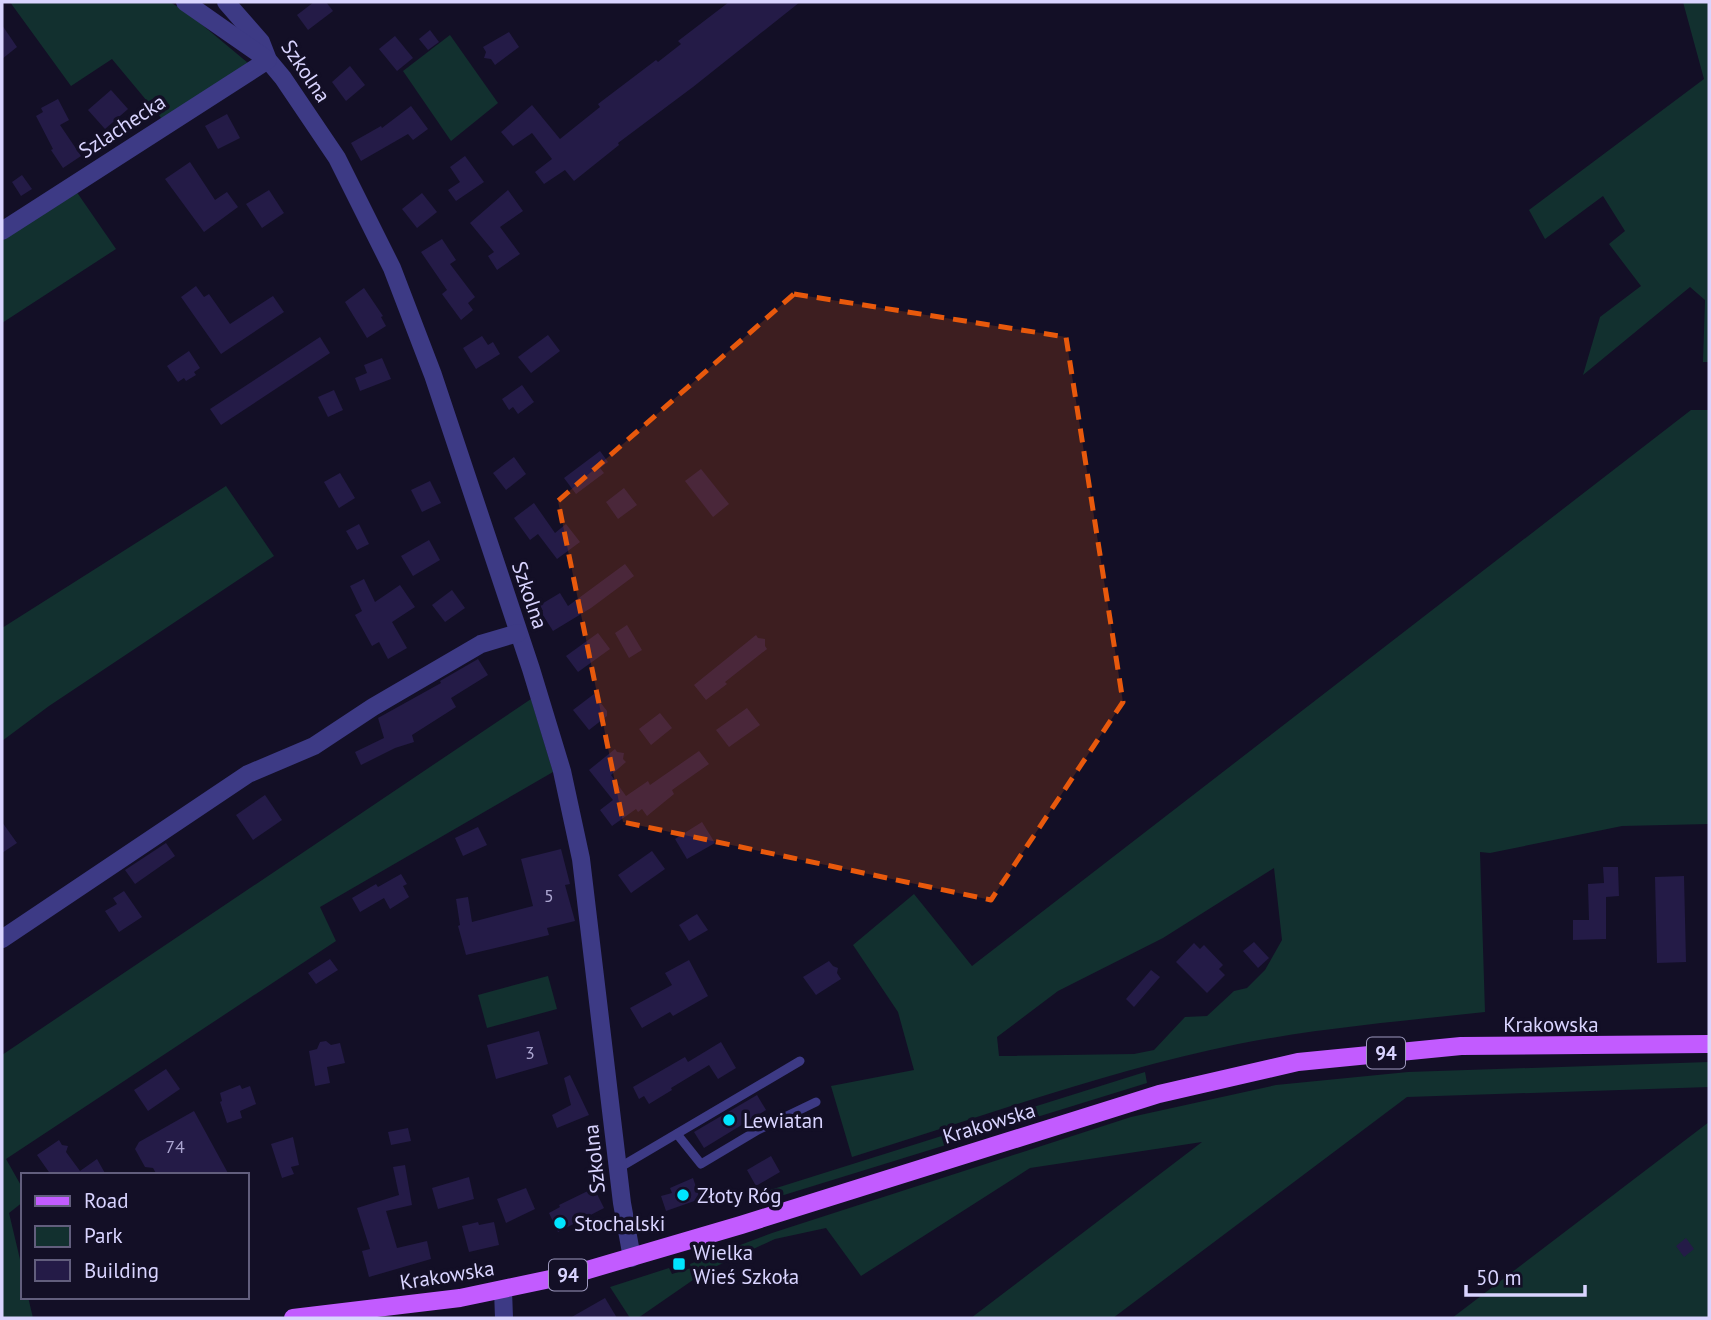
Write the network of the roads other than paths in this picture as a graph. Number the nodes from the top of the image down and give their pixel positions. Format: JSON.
{"nodes":[{"id":1,"x":185,"y":2,"type":"edge"},
{"id":2,"x":226,"y":2,"type":"edge"},
{"id":3,"x":268,"y":60,"type":"junction"},
{"id":4,"x":2,"y":231,"type":"edge"},
{"id":5,"x":518,"y":633,"type":"junction"},
{"id":6,"x":2,"y":940,"type":"edge"},
{"id":7,"x":1709,"y":1044,"type":"edge"},
{"id":8,"x":800,"y":1061,"type":"dead end"},
{"id":9,"x":816,"y":1102,"type":"dead end"},
{"id":10,"x":677,"y":1134,"type":"junction"},
{"id":11,"x":617,"y":1169,"type":"junction"},
{"id":12,"x":632,"y":1258,"type":"junction"},
{"id":13,"x":503,"y":1290,"type":"junction"},
{"id":14,"x":293,"y":1318,"type":"edge"},
{"id":15,"x":504,"y":1318,"type":"edge"}],
"edges":[{"from":1,"to":3,"type":"street"},
{"from":2,"to":3,"type":"street","name":"Szkolna"},
{"from":3,"to":4,"type":"street","name":"Szlachecka"},
{"from":3,"to":5,"type":"street","name":"Szkolna"},
{"from":5,"to":6,"type":"street"},
{"from":5,"to":11,"type":"street","name":"Szkolna"},
{"from":7,"to":12,"type":"main road","name":"Krakowska","number":"94"},
{"from":8,"to":10,"type":"lane"},
{"from":9,"to":10,"type":"lane"},
{"from":10,"to":11,"type":"lane"},
{"from":11,"to":12,"type":"street","name":"Szkolna"},
{"from":12,"to":13,"type":"main road","name":"Krakowska","number":"94"},
{"from":13,"to":14,"type":"main road","name":"Krakowska","number":"94"},
{"from":13,"to":15,"type":"street"}]}
